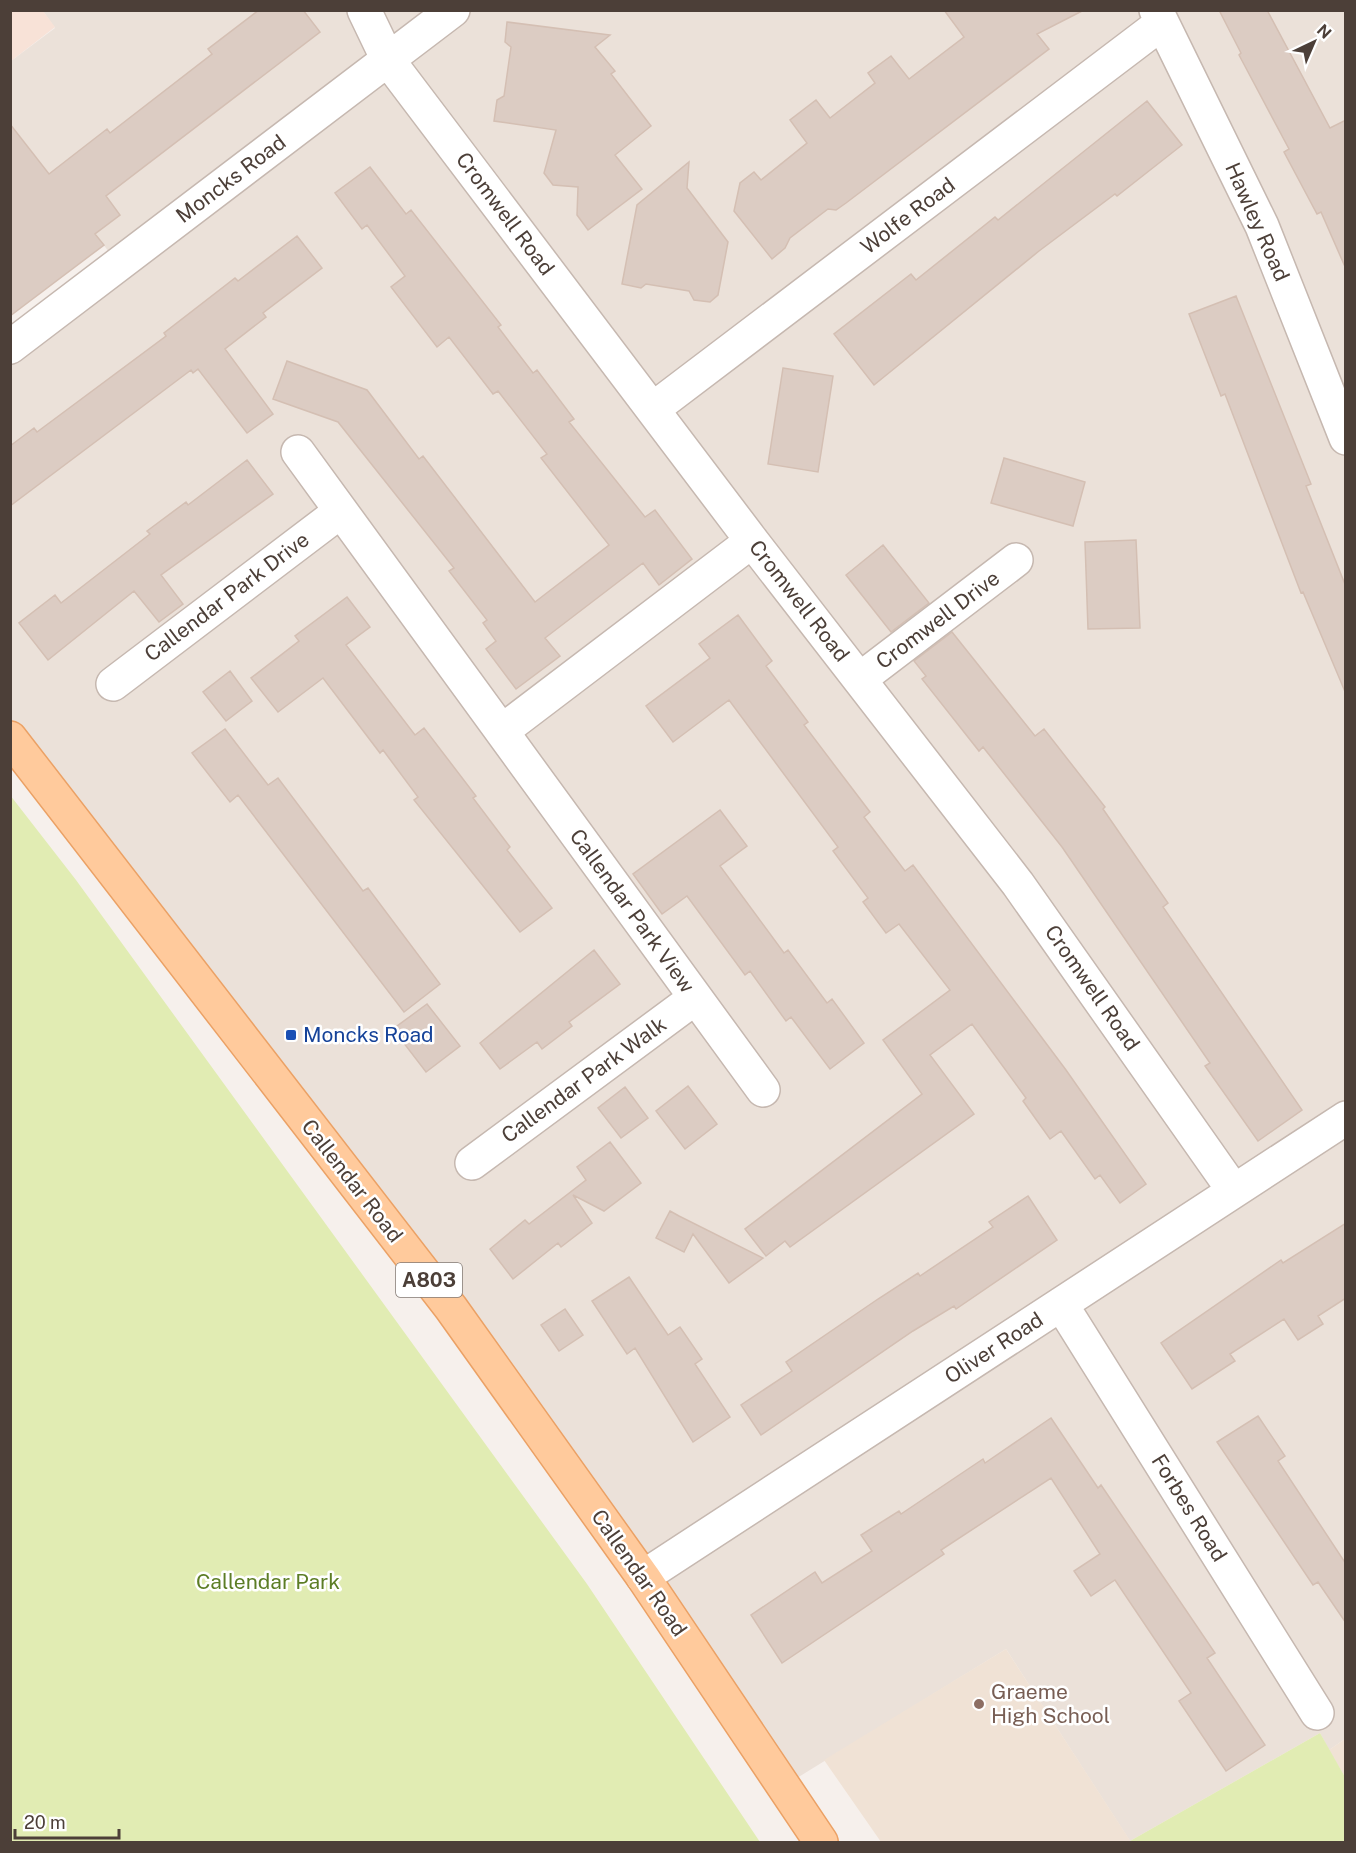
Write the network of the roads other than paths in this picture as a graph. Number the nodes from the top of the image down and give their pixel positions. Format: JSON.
{"nodes":[{"id":1,"x":364,"y":10,"type":"edge"},
{"id":2,"x":453,"y":10,"type":"edge"},
{"id":3,"x":1159,"y":17,"type":"edge"},
{"id":4,"x":388,"y":60,"type":"junction"},
{"id":5,"x":10,"y":347,"type":"edge"},
{"id":6,"x":653,"y":409,"type":"junction"},
{"id":7,"x":1346,"y":438,"type":"edge"},
{"id":8,"x":298,"y":452,"type":"dead end"},
{"id":9,"x":341,"y":511,"type":"junction"},
{"id":10,"x":752,"y":541,"type":"junction"},
{"id":11,"x":1016,"y":560,"type":"dead end"},
{"id":12,"x":860,"y":680,"type":"junction"},
{"id":13,"x":113,"y":684,"type":"dead end"},
{"id":14,"x":502,"y":731,"type":"junction"},
{"id":15,"x":10,"y":738,"type":"edge"},
{"id":16,"x":695,"y":998,"type":"junction"},
{"id":17,"x":763,"y":1090,"type":"dead end"},
{"id":18,"x":1346,"y":1118,"type":"edge"},
{"id":19,"x":472,"y":1163,"type":"dead end"},
{"id":20,"x":1234,"y":1191,"type":"junction"},
{"id":21,"x":1061,"y":1304,"type":"junction"},
{"id":22,"x":643,"y":1577,"type":"junction"},
{"id":23,"x":1317,"y":1713,"type":"dead end"},
{"id":24,"x":820,"y":1842,"type":"edge"}],
"edges":[{"from":1,"to":4,"type":"street","name":"Cromwell Road"},
{"from":2,"to":4,"type":"street","name":"Moncks Road"},
{"from":3,"to":6,"type":"street","name":"Wolfe Road"},
{"from":3,"to":7,"type":"street","name":"Hawley Road"},
{"from":4,"to":5,"type":"street","name":"Moncks Road"},
{"from":4,"to":6,"type":"street","name":"Cromwell Road"},
{"from":6,"to":10,"type":"street","name":"Cromwell Road"},
{"from":8,"to":9,"type":"street","name":"Callendar Park View"},
{"from":9,"to":13,"type":"street","name":"Callendar Park Drive"},
{"from":9,"to":14,"type":"street","name":"Callendar Park View"},
{"from":10,"to":12,"type":"street","name":"Cromwell Road"},
{"from":10,"to":14,"type":"street"},
{"from":11,"to":12,"type":"street","name":"Cromwell Drive"},
{"from":12,"to":20,"type":"street","name":"Cromwell Road"},
{"from":14,"to":16,"type":"street","name":"Callendar Park View"},
{"from":15,"to":22,"type":"main road","name":"Callendar Road","number":"A803"},
{"from":16,"to":17,"type":"street","name":"Callendar Park View"},
{"from":16,"to":19,"type":"street","name":"Callendar Park Walk"},
{"from":18,"to":20,"type":"street","name":"Oliver Road"},
{"from":20,"to":21,"type":"street","name":"Oliver Road"},
{"from":21,"to":22,"type":"street","name":"Oliver Road"},
{"from":21,"to":23,"type":"street","name":"Forbes Road"},
{"from":22,"to":24,"type":"main road","name":"Callendar Road","number":"A803"}]}
